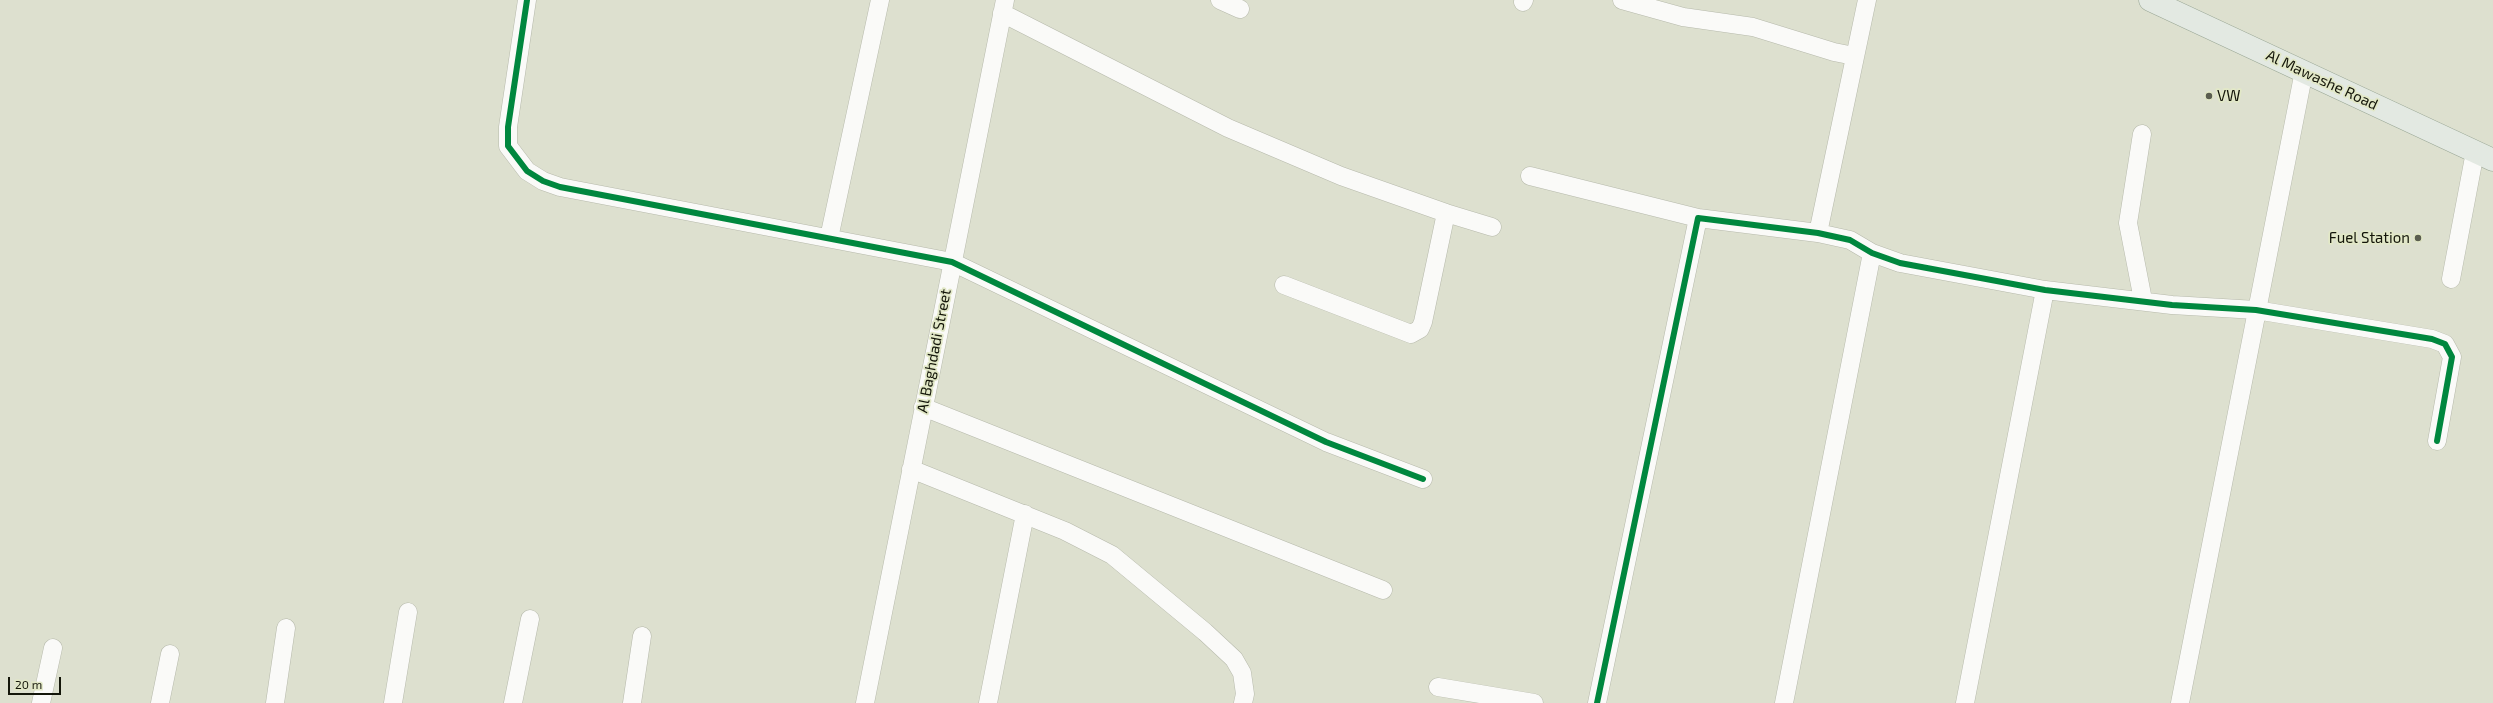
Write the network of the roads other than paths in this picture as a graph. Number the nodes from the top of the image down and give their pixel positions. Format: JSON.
{"nodes":[{"id":1,"x":527,"y":0,"type":"edge"},
{"id":2,"x":880,"y":0,"type":"edge"},
{"id":3,"x":1220,"y":0,"type":"edge"},
{"id":4,"x":1622,"y":0,"type":"edge"},
{"id":5,"x":1867,"y":0,"type":"edge"},
{"id":6,"x":2150,"y":0,"type":"edge"},
{"id":7,"x":1004,"y":7,"type":"edge"},
{"id":8,"x":1240,"y":9,"type":"dead end"},
{"id":9,"x":1854,"y":56,"type":"junction"},
{"id":10,"x":2304,"y":71,"type":"junction"},
{"id":11,"x":2142,"y":134,"type":"dead end"},
{"id":12,"x":2484,"y":156,"type":"edge"},
{"id":13,"x":1530,"y":176,"type":"dead end"},
{"id":14,"x":1446,"y":213,"type":"junction"},
{"id":15,"x":1698,"y":218,"type":"junction"},
{"id":16,"x":1492,"y":227,"type":"dead end"},
{"id":17,"x":1818,"y":233,"type":"junction"},
{"id":18,"x":829,"y":238,"type":"junction"},
{"id":19,"x":1872,"y":253,"type":"junction"},
{"id":20,"x":952,"y":262,"type":"junction"},
{"id":21,"x":2451,"y":279,"type":"dead end"},
{"id":22,"x":1284,"y":285,"type":"dead end"},
{"id":23,"x":2045,"y":290,"type":"junction"},
{"id":24,"x":2143,"y":300,"type":"junction"},
{"id":25,"x":2256,"y":310,"type":"junction"},
{"id":26,"x":923,"y":407,"type":"junction"},
{"id":27,"x":2437,"y":441,"type":"dead end"},
{"id":28,"x":911,"y":469,"type":"junction"},
{"id":29,"x":1423,"y":479,"type":"dead end"},
{"id":30,"x":1025,"y":514,"type":"junction"},
{"id":31,"x":1383,"y":590,"type":"dead end"},
{"id":32,"x":408,"y":612,"type":"dead end"},
{"id":33,"x":530,"y":619,"type":"dead end"},
{"id":34,"x":286,"y":628,"type":"dead end"},
{"id":35,"x":642,"y":636,"type":"dead end"},
{"id":36,"x":53,"y":648,"type":"dead end"},
{"id":37,"x":170,"y":654,"type":"dead end"},
{"id":38,"x":1438,"y":687,"type":"dead end"},
{"id":39,"x":41,"y":703,"type":"edge"},
{"id":40,"x":160,"y":703,"type":"edge"},
{"id":41,"x":275,"y":703,"type":"edge"},
{"id":42,"x":393,"y":703,"type":"edge"},
{"id":43,"x":513,"y":703,"type":"edge"},
{"id":44,"x":632,"y":703,"type":"edge"},
{"id":45,"x":865,"y":703,"type":"edge"},
{"id":46,"x":988,"y":703,"type":"edge"},
{"id":47,"x":1243,"y":703,"type":"edge"},
{"id":48,"x":1534,"y":703,"type":"edge"},
{"id":49,"x":1597,"y":703,"type":"edge"},
{"id":50,"x":1784,"y":703,"type":"edge"},
{"id":51,"x":1965,"y":703,"type":"edge"},
{"id":52,"x":2180,"y":703,"type":"edge"}],
"edges":[{"from":1,"to":18,"type":"street"},
{"from":2,"to":18,"type":"street"},
{"from":3,"to":8,"type":"street"},
{"from":4,"to":9,"type":"street"},
{"from":5,"to":9,"type":"street"},
{"from":6,"to":10,"type":"main road","name":"Al Mawashe Road"},
{"from":7,"to":14,"type":"street"},
{"from":7,"to":20,"type":"street","name":"Al Baghdadi Street"},
{"from":9,"to":17,"type":"street"},
{"from":10,"to":12,"type":"main road","name":"Al Mawashe Road"},
{"from":10,"to":25,"type":"street"},
{"from":11,"to":24,"type":"street"},
{"from":12,"to":21,"type":"street"},
{"from":13,"to":15,"type":"street"},
{"from":14,"to":16,"type":"street"},
{"from":14,"to":22,"type":"street"},
{"from":15,"to":17,"type":"street"},
{"from":15,"to":49,"type":"street"},
{"from":17,"to":19,"type":"street"},
{"from":18,"to":20,"type":"street"},
{"from":19,"to":23,"type":"street"},
{"from":19,"to":50,"type":"street"},
{"from":20,"to":26,"type":"street","name":"Al Baghdadi Street"},
{"from":20,"to":29,"type":"street"},
{"from":23,"to":24,"type":"street"},
{"from":23,"to":51,"type":"street"},
{"from":24,"to":25,"type":"street"},
{"from":25,"to":27,"type":"street"},
{"from":25,"to":52,"type":"street"},
{"from":26,"to":28,"type":"street","name":"Al Baghdadi Street"},
{"from":26,"to":31,"type":"street"},
{"from":28,"to":30,"type":"street"},
{"from":28,"to":45,"type":"street","name":"Al Baghdadi Street"},
{"from":30,"to":46,"type":"street"},
{"from":30,"to":47,"type":"street"},
{"from":32,"to":42,"type":"street"},
{"from":33,"to":43,"type":"street"},
{"from":34,"to":41,"type":"street"},
{"from":35,"to":44,"type":"street"},
{"from":36,"to":39,"type":"street"},
{"from":37,"to":40,"type":"street"},
{"from":38,"to":48,"type":"street"}]}
